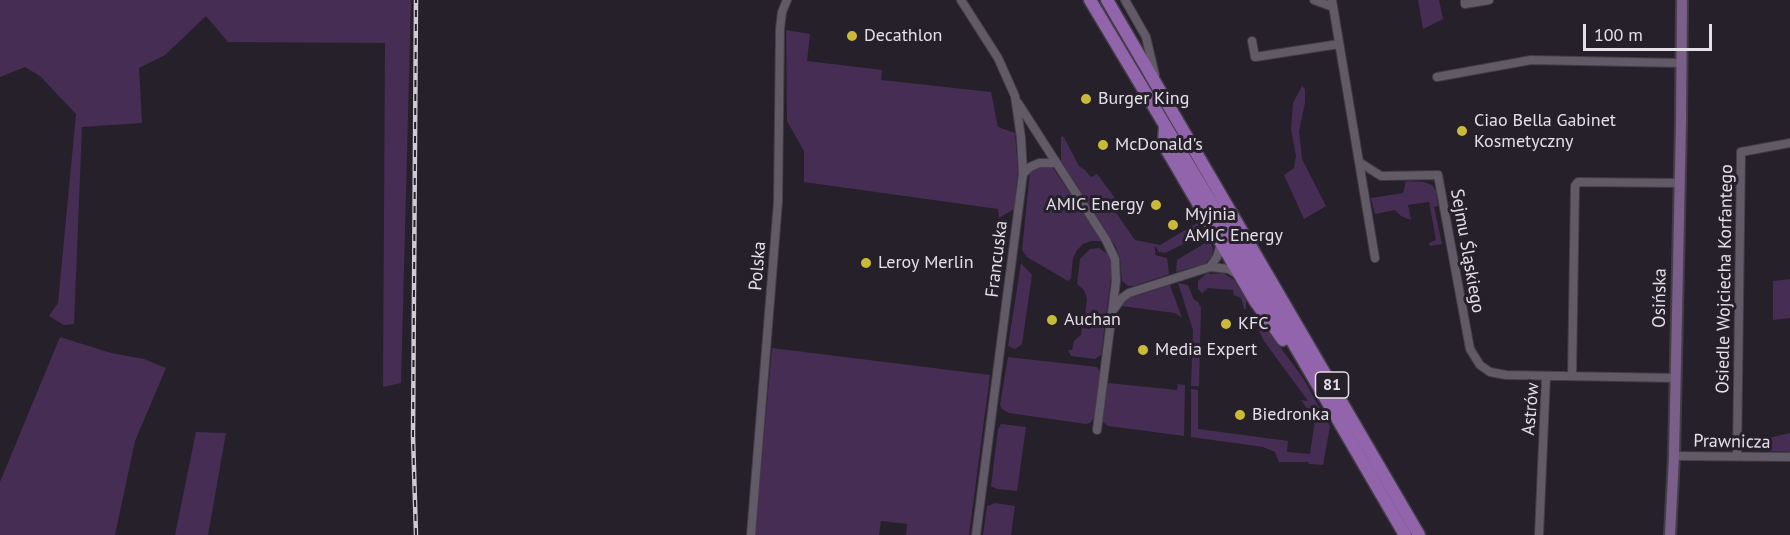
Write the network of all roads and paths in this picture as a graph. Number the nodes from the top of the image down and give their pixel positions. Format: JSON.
{"nodes":[{"id":1,"x":787,"y":0,"type":"edge"},
{"id":2,"x":961,"y":0,"type":"edge"},
{"id":3,"x":1090,"y":0,"type":"edge"},
{"id":4,"x":1107,"y":0,"type":"edge"},
{"id":5,"x":1125,"y":0,"type":"edge"},
{"id":6,"x":1314,"y":0,"type":"edge"},
{"id":7,"x":1465,"y":0,"type":"edge"},
{"id":8,"x":1489,"y":0,"type":"edge"},
{"id":9,"x":1682,"y":0,"type":"edge"},
{"id":10,"x":1333,"y":4,"type":"edge"},
{"id":11,"x":1252,"y":41,"type":"dead end"},
{"id":12,"x":1339,"y":44,"type":"junction"},
{"id":13,"x":1681,"y":63,"type":"junction"},
{"id":14,"x":1437,"y":76,"type":"dead end"},
{"id":15,"x":1157,"y":86,"type":"junction"},
{"id":16,"x":1015,"y":96,"type":"junction"},
{"id":17,"x":1165,"y":125,"type":"junction"},
{"id":18,"x":1790,"y":143,"type":"edge"},
{"id":19,"x":1359,"y":162,"type":"junction"},
{"id":20,"x":1056,"y":163,"type":"junction"},
{"id":21,"x":1023,"y":174,"type":"junction"},
{"id":22,"x":1679,"y":183,"type":"junction"},
{"id":23,"x":1221,"y":243,"type":"junction"},
{"id":24,"x":1375,"y":258,"type":"dead end"},
{"id":25,"x":1210,"y":267,"type":"junction"},
{"id":26,"x":1241,"y":276,"type":"junction"},
{"id":27,"x":1116,"y":281,"type":"junction"},
{"id":28,"x":1129,"y":293,"type":"junction"},
{"id":29,"x":1113,"y":310,"type":"junction"},
{"id":30,"x":1311,"y":374,"type":"junction"},
{"id":31,"x":1546,"y":376,"type":"junction"},
{"id":32,"x":1572,"y":376,"type":"junction"},
{"id":33,"x":1676,"y":378,"type":"junction"},
{"id":34,"x":1097,"y":430,"type":"dead end"},
{"id":35,"x":1674,"y":456,"type":"junction"},
{"id":36,"x":1737,"y":457,"type":"junction"},
{"id":37,"x":1790,"y":457,"type":"edge"},
{"id":38,"x":751,"y":535,"type":"edge"},
{"id":39,"x":976,"y":535,"type":"edge"},
{"id":40,"x":1405,"y":535,"type":"edge"},
{"id":41,"x":1419,"y":535,"type":"edge"},
{"id":42,"x":1539,"y":535,"type":"edge"},
{"id":43,"x":1670,"y":535,"type":"edge"}],
"edges":[{"from":1,"to":38,"type":"street","name":"Polska"},
{"from":2,"to":16,"type":"street","name":"Francuska"},
{"from":3,"to":17,"type":"main road","number":"81"},
{"from":4,"to":15,"type":"main road","number":"81"},
{"from":5,"to":15,"type":"street"},
{"from":6,"to":10,"type":"street"},
{"from":7,"to":8,"type":"street"},
{"from":9,"to":13,"type":"street","name":"Osińska"},
{"from":10,"to":12,"type":"street"},
{"from":11,"to":12,"type":"street"},
{"from":12,"to":19,"type":"street"},
{"from":13,"to":14,"type":"street"},
{"from":13,"to":22,"type":"street","name":"Osińska"},
{"from":15,"to":41,"type":"main road","number":"81"},
{"from":16,"to":20,"type":"street"},
{"from":16,"to":21,"type":"street","name":"Francuska"},
{"from":17,"to":23,"type":"main road"},
{"from":17,"to":30,"type":"main road","number":"81"},
{"from":18,"to":36,"type":"street","name":"Osiedle Wojciecha Korfantego"},
{"from":19,"to":24,"type":"street"},
{"from":19,"to":31,"type":"street","name":"Sejmu Śląskiego"},
{"from":20,"to":21,"type":"street"},
{"from":20,"to":27,"type":"street"},
{"from":21,"to":39,"type":"street","name":"Francuska"},
{"from":22,"to":32,"type":"street"},
{"from":22,"to":33,"type":"street","name":"Osińska"},
{"from":23,"to":25,"type":"street"},
{"from":23,"to":26,"type":"main road"},
{"from":25,"to":26,"type":"street"},
{"from":25,"to":28,"type":"street"},
{"from":26,"to":30,"type":"main road"},
{"from":27,"to":28,"type":"street"},
{"from":27,"to":29,"type":"street"},
{"from":28,"to":29,"type":"street"},
{"from":29,"to":34,"type":"street"},
{"from":30,"to":40,"type":"main road","number":"81"},
{"from":31,"to":32,"type":"street","name":"Astrów"},
{"from":31,"to":42,"type":"street","name":"Astrów"},
{"from":32,"to":33,"type":"street","name":"Astrów"},
{"from":33,"to":35,"type":"street","name":"Osińska"},
{"from":35,"to":36,"type":"street","name":"Prawnicza"},
{"from":35,"to":43,"type":"street","name":"Osińska"},
{"from":36,"to":37,"type":"street","name":"Prawnicza"}]}
